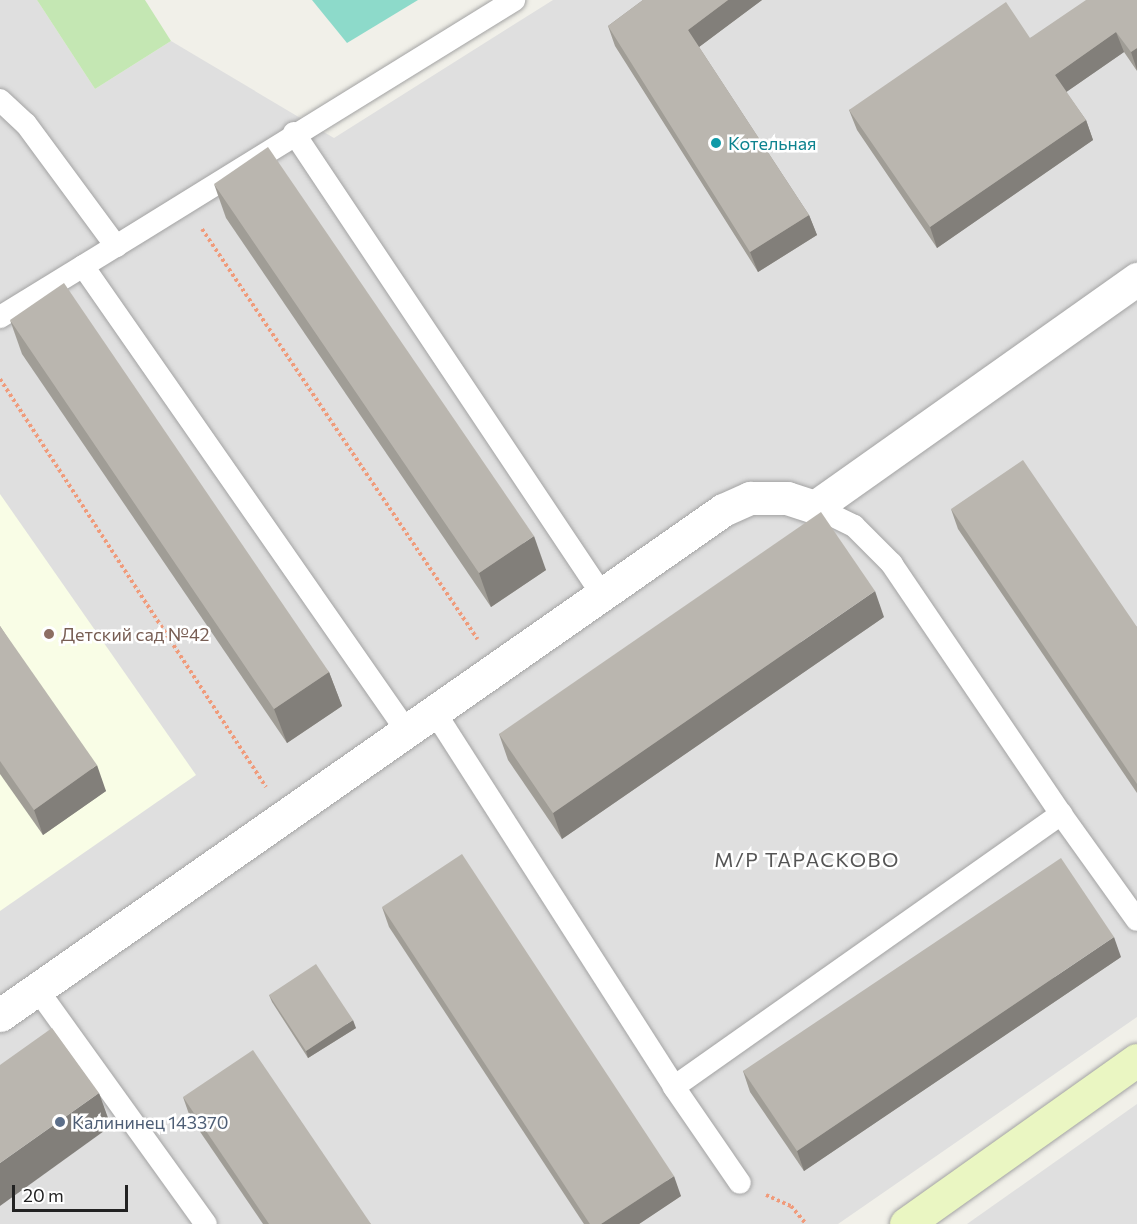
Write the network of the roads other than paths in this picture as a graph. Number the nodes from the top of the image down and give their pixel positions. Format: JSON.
{"nodes":[{"id":1,"x":514,"y":0,"type":"edge"},
{"id":2,"x":0,"y":100,"type":"edge"},
{"id":3,"x":294,"y":133,"type":"junction"},
{"id":4,"x":116,"y":246,"type":"junction"},
{"id":5,"x":83,"y":266,"type":"junction"},
{"id":6,"x":1137,"y":279,"type":"edge"},
{"id":7,"x":0,"y":317,"type":"edge"},
{"id":8,"x":815,"y":507,"type":"junction"},
{"id":9,"x":601,"y":593,"type":"junction"},
{"id":10,"x":434,"y":711,"type":"junction"},
{"id":11,"x":406,"y":730,"type":"junction"},
{"id":12,"x":1061,"y":814,"type":"junction"},
{"id":13,"x":1137,"y":920,"type":"edge"},
{"id":14,"x":37,"y":989,"type":"junction"},
{"id":15,"x":0,"y":1015,"type":"edge"},
{"id":16,"x":1137,"y":1060,"type":"edge"},
{"id":17,"x":674,"y":1087,"type":"junction"},
{"id":18,"x":740,"y":1183,"type":"road end"},
{"id":19,"x":206,"y":1224,"type":"edge"},
{"id":20,"x":906,"y":1224,"type":"edge"}],
"edges":[{"from":1,"to":3,"type":"lane"},
{"from":2,"to":4,"type":"lane"},
{"from":3,"to":4,"type":"lane"},
{"from":3,"to":9,"type":"lane"},
{"from":4,"to":5,"type":"lane"},
{"from":5,"to":7,"type":"lane"},
{"from":5,"to":11,"type":"lane"},
{"from":6,"to":8,"type":"street"},
{"from":8,"to":9,"type":"street"},
{"from":8,"to":12,"type":"lane"},
{"from":9,"to":10,"type":"street"},
{"from":10,"to":11,"type":"street"},
{"from":10,"to":17,"type":"lane"},
{"from":11,"to":14,"type":"street"},
{"from":12,"to":13,"type":"lane"},
{"from":12,"to":17,"type":"lane"},
{"from":14,"to":15,"type":"street"},
{"from":14,"to":19,"type":"lane"},
{"from":16,"to":20,"type":"street"},
{"from":17,"to":18,"type":"lane"}]}
